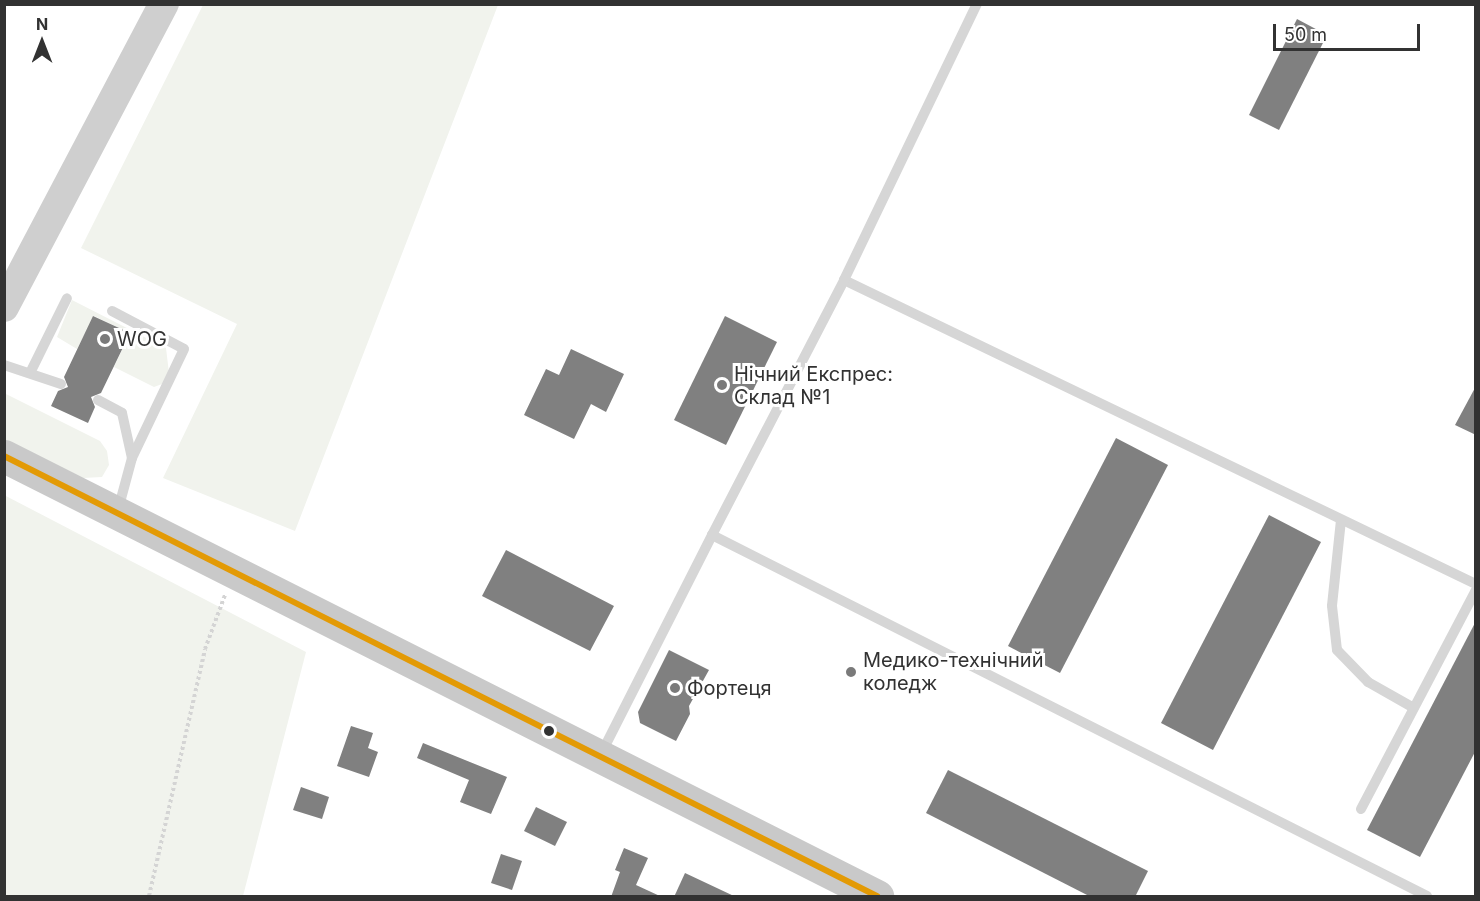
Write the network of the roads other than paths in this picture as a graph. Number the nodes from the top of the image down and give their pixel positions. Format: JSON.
{"nodes":[{"id":1,"x":164,"y":4,"type":"edge"},
{"id":2,"x":977,"y":4,"type":"edge"},
{"id":3,"x":844,"y":280,"type":"junction"},
{"id":4,"x":67,"y":298,"type":"dead end"},
{"id":5,"x":4,"y":307,"type":"edge"},
{"id":6,"x":112,"y":311,"type":"dead end"},
{"id":7,"x":4,"y":365,"type":"edge"},
{"id":8,"x":31,"y":371,"type":"junction"},
{"id":9,"x":62,"y":384,"type":"dead end"},
{"id":10,"x":98,"y":400,"type":"dead end"},
{"id":11,"x":4,"y":456,"type":"edge"},
{"id":12,"x":132,"y":458,"type":"junction"},
{"id":13,"x":117,"y":513,"type":"junction"},
{"id":14,"x":1341,"y":520,"type":"junction"},
{"id":15,"x":712,"y":535,"type":"junction"},
{"id":16,"x":1476,"y":584,"type":"edge"},
{"id":17,"x":1476,"y":590,"type":"edge"},
{"id":18,"x":1413,"y":707,"type":"junction"},
{"id":19,"x":599,"y":757,"type":"junction"},
{"id":20,"x":1361,"y":808,"type":"dead end"},
{"id":21,"x":877,"y":897,"type":"edge"},
{"id":22,"x":1427,"y":897,"type":"edge"}],
"edges":[{"from":1,"to":5,"type":"street"},
{"from":2,"to":3,"type":"lane"},
{"from":3,"to":14,"type":"lane"},
{"from":3,"to":15,"type":"lane"},
{"from":4,"to":8,"type":"lane"},
{"from":6,"to":12,"type":"lane"},
{"from":7,"to":8,"type":"lane"},
{"from":8,"to":9,"type":"lane"},
{"from":10,"to":12,"type":"lane"},
{"from":11,"to":13,"type":"main road"},
{"from":12,"to":13,"type":"lane"},
{"from":13,"to":19,"type":"main road"},
{"from":14,"to":16,"type":"lane"},
{"from":14,"to":18,"type":"lane"},
{"from":15,"to":19,"type":"lane"},
{"from":15,"to":22,"type":"lane"},
{"from":17,"to":18,"type":"lane"},
{"from":18,"to":20,"type":"lane"},
{"from":19,"to":21,"type":"main road"}]}
